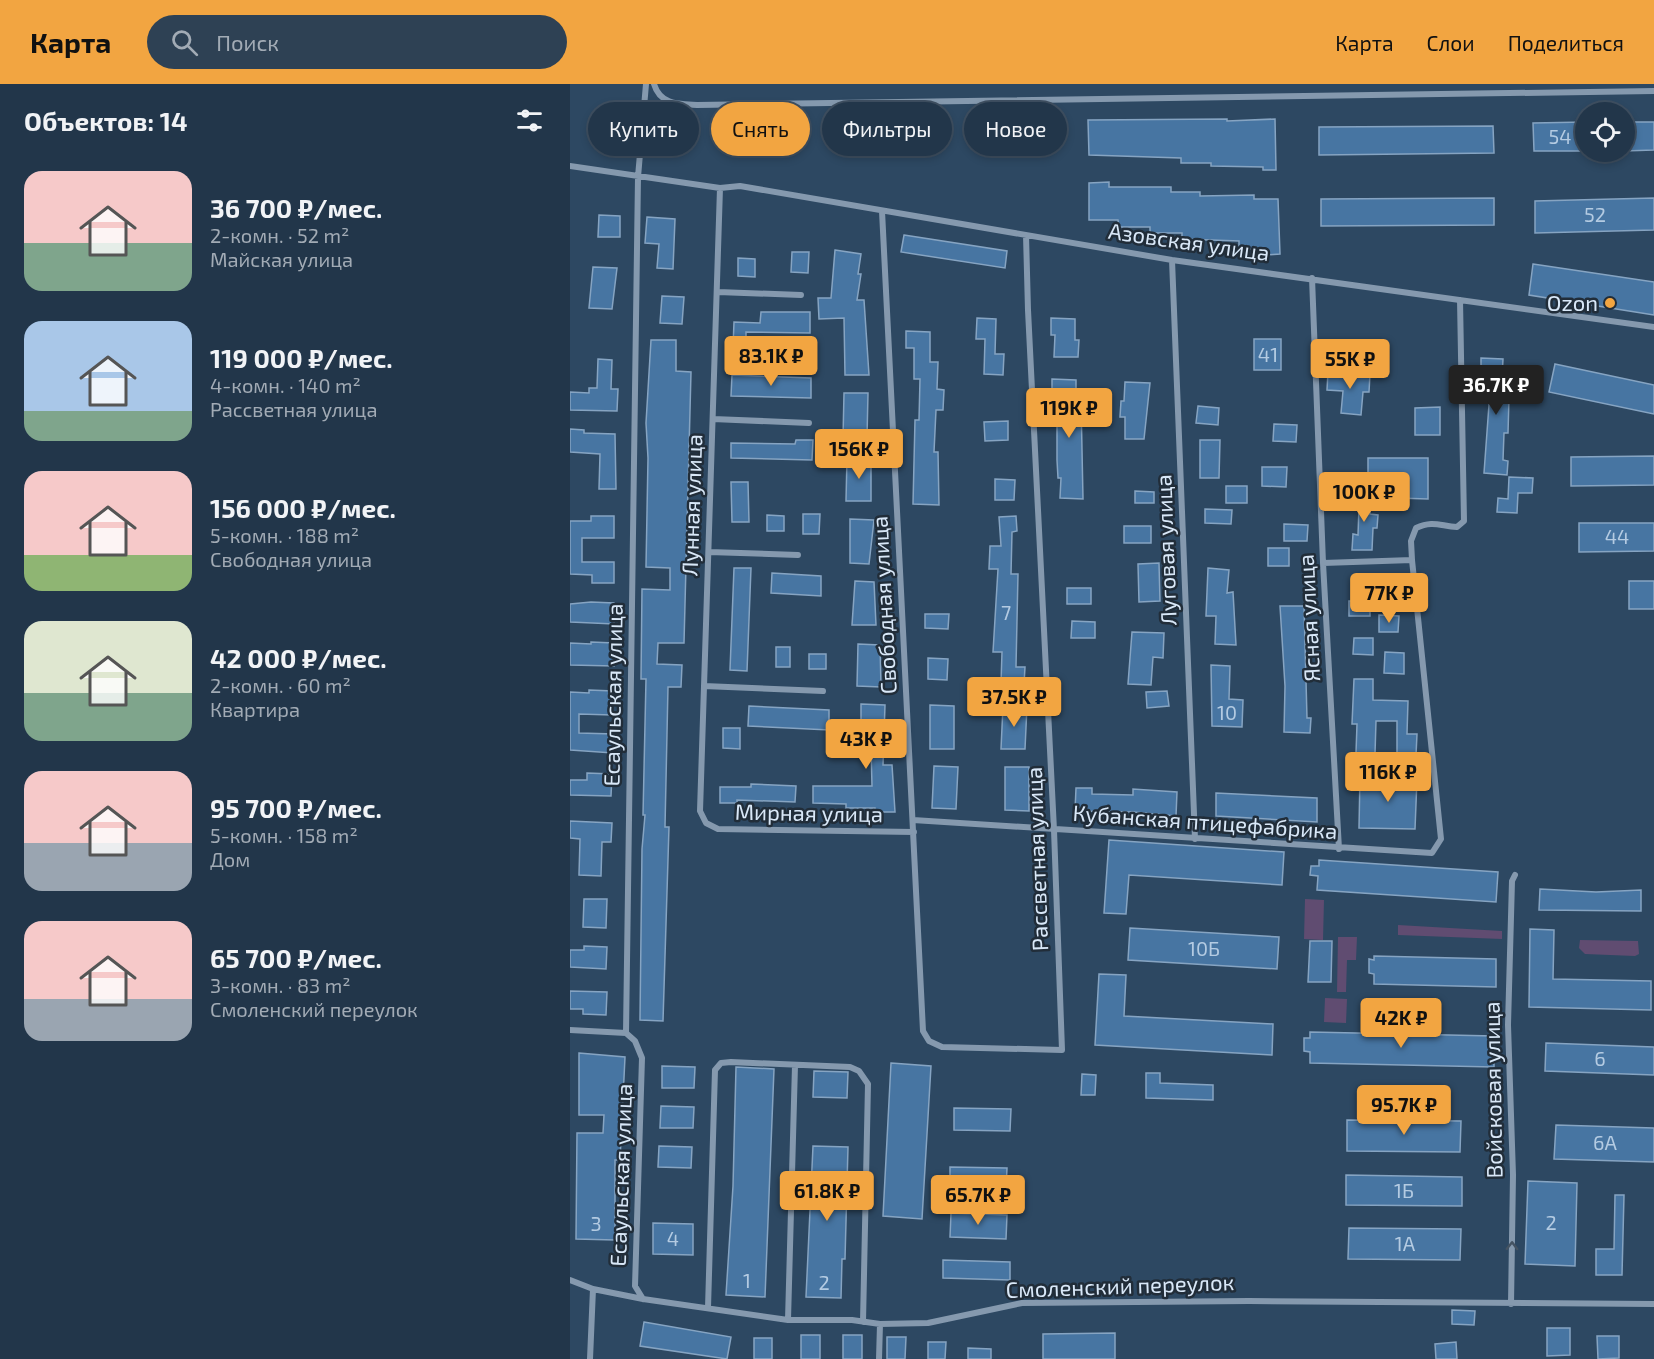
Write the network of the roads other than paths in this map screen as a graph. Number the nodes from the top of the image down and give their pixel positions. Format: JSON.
{"nodes":[{"id":1,"x":646,"y":84,"type":"edge"},
{"id":2,"x":654,"y":84,"type":"edge"},
{"id":3,"x":1654,"y":91,"type":"edge"},
{"id":4,"x":570,"y":166,"type":"edge"},
{"id":5,"x":638,"y":177,"type":"junction"},
{"id":6,"x":720,"y":188,"type":"junction"},
{"id":7,"x":882,"y":211,"type":"junction"},
{"id":8,"x":1026,"y":235,"type":"junction"},
{"id":9,"x":1172,"y":260,"type":"junction"},
{"id":10,"x":1312,"y":278,"type":"junction"},
{"id":11,"x":718,"y":292,"type":"junction"},
{"id":12,"x":801,"y":295,"type":"dead end"},
{"id":13,"x":1460,"y":300,"type":"junction"},
{"id":14,"x":1654,"y":327,"type":"edge"},
{"id":15,"x":713,"y":419,"type":"junction"},
{"id":16,"x":809,"y":423,"type":"dead end"},
{"id":17,"x":709,"y":552,"type":"junction"},
{"id":18,"x":798,"y":555,"type":"dead end"},
{"id":19,"x":1412,"y":560,"type":"junction"},
{"id":20,"x":1323,"y":563,"type":"junction"},
{"id":21,"x":704,"y":686,"type":"junction"},
{"id":22,"x":823,"y":691,"type":"dead end"},
{"id":23,"x":913,"y":820,"type":"junction"},
{"id":24,"x":706,"y":823,"type":"joint"},
{"id":25,"x":1054,"y":830,"type":"junction"},
{"id":26,"x":914,"y":832,"type":"junction"},
{"id":27,"x":1195,"y":839,"type":"junction"},
{"id":28,"x":1340,"y":849,"type":"junction"},
{"id":29,"x":1515,"y":875,"type":"dead end"},
{"id":30,"x":570,"y":1030,"type":"edge"},
{"id":31,"x":626,"y":1033,"type":"junction"},
{"id":32,"x":1062,"y":1050,"type":"joint"},
{"id":33,"x":795,"y":1065,"type":"junction"},
{"id":34,"x":570,"y":1280,"type":"edge"},
{"id":35,"x":592,"y":1289,"type":"junction"},
{"id":36,"x":642,"y":1299,"type":"junction"},
{"id":37,"x":1511,"y":1304,"type":"junction"},
{"id":38,"x":1654,"y":1304,"type":"edge"},
{"id":39,"x":708,"y":1308,"type":"junction"},
{"id":40,"x":788,"y":1320,"type":"junction"},
{"id":41,"x":863,"y":1322,"type":"junction"},
{"id":42,"x":879,"y":1324,"type":"junction"},
{"id":43,"x":590,"y":1359,"type":"edge"},
{"id":44,"x":879,"y":1359,"type":"edge"}],
"edges":[{"from":1,"to":5,"type":"street","name":"Есаульская улица"},
{"from":2,"to":3,"type":"street"},
{"from":4,"to":5,"type":"street","name":"Азовская улица"},
{"from":5,"to":6,"type":"street","name":"Азовская улица"},
{"from":5,"to":31,"type":"street","name":"Есаульская улица"},
{"from":6,"to":7,"type":"street","name":"Азовская улица"},
{"from":6,"to":11,"type":"street","name":"Лунная улица"},
{"from":7,"to":8,"type":"street","name":"Азовская улица"},
{"from":7,"to":23,"type":"street","name":"Свободная улица"},
{"from":8,"to":9,"type":"street","name":"Азовская улица"},
{"from":8,"to":25,"type":"street","name":"Рассветная улица"},
{"from":9,"to":10,"type":"street","name":"Азовская улица"},
{"from":9,"to":27,"type":"street","name":"Луговая улица"},
{"from":10,"to":13,"type":"street","name":"Азовская улица"},
{"from":10,"to":20,"type":"street","name":"Ясная улица"},
{"from":11,"to":12,"type":"street"},
{"from":11,"to":15,"type":"street","name":"Лунная улица"},
{"from":13,"to":14,"type":"street","name":"Азовская улица"},
{"from":13,"to":19,"type":"street"},
{"from":15,"to":16,"type":"street"},
{"from":15,"to":17,"type":"street","name":"Лунная улица"},
{"from":17,"to":18,"type":"street"},
{"from":17,"to":21,"type":"street","name":"Лунная улица"},
{"from":19,"to":20,"type":"street"},
{"from":19,"to":28,"type":"street","name":"Кубанская птицефабрика"},
{"from":20,"to":28,"type":"street","name":"Ясная улица"},
{"from":21,"to":22,"type":"street"},
{"from":21,"to":24,"type":"street","name":"Лунная улица"},
{"from":23,"to":25,"type":"street","name":"Кубанская птицефабрика"},
{"from":23,"to":26,"type":"street","name":"Свободная улица"},
{"from":24,"to":26,"type":"street","name":"Мирная улица"},
{"from":25,"to":27,"type":"street","name":"Кубанская птицефабрика"},
{"from":25,"to":32,"type":"street","name":"Рассветная улица"},
{"from":26,"to":32,"type":"street","name":"Свободная улица"},
{"from":27,"to":28,"type":"street","name":"Кубанская птицефабрика"},
{"from":37,"to":29,"type":"street","name":"Войсковая улица","one_way":true},
{"from":30,"to":31,"type":"street"},
{"from":31,"to":36,"type":"street","name":"Есаульская улица"},
{"from":33,"to":39,"type":"street"},
{"from":33,"to":40,"type":"street"},
{"from":33,"to":41,"type":"street"},
{"from":34,"to":35,"type":"street","name":"Смоленский переулок"},
{"from":35,"to":36,"type":"street","name":"Смоленский переулок"},
{"from":35,"to":43,"type":"street"},
{"from":36,"to":39,"type":"street","name":"Смоленский переулок"},
{"from":37,"to":38,"type":"street","name":"Смоленский переулок"},
{"from":37,"to":42,"type":"street","name":"Смоленский переулок"},
{"from":39,"to":40,"type":"street","name":"Смоленский переулок"},
{"from":40,"to":41,"type":"street","name":"Смоленский переулок"},
{"from":41,"to":42,"type":"street","name":"Смоленский переулок"},
{"from":42,"to":44,"type":"street"}]}
